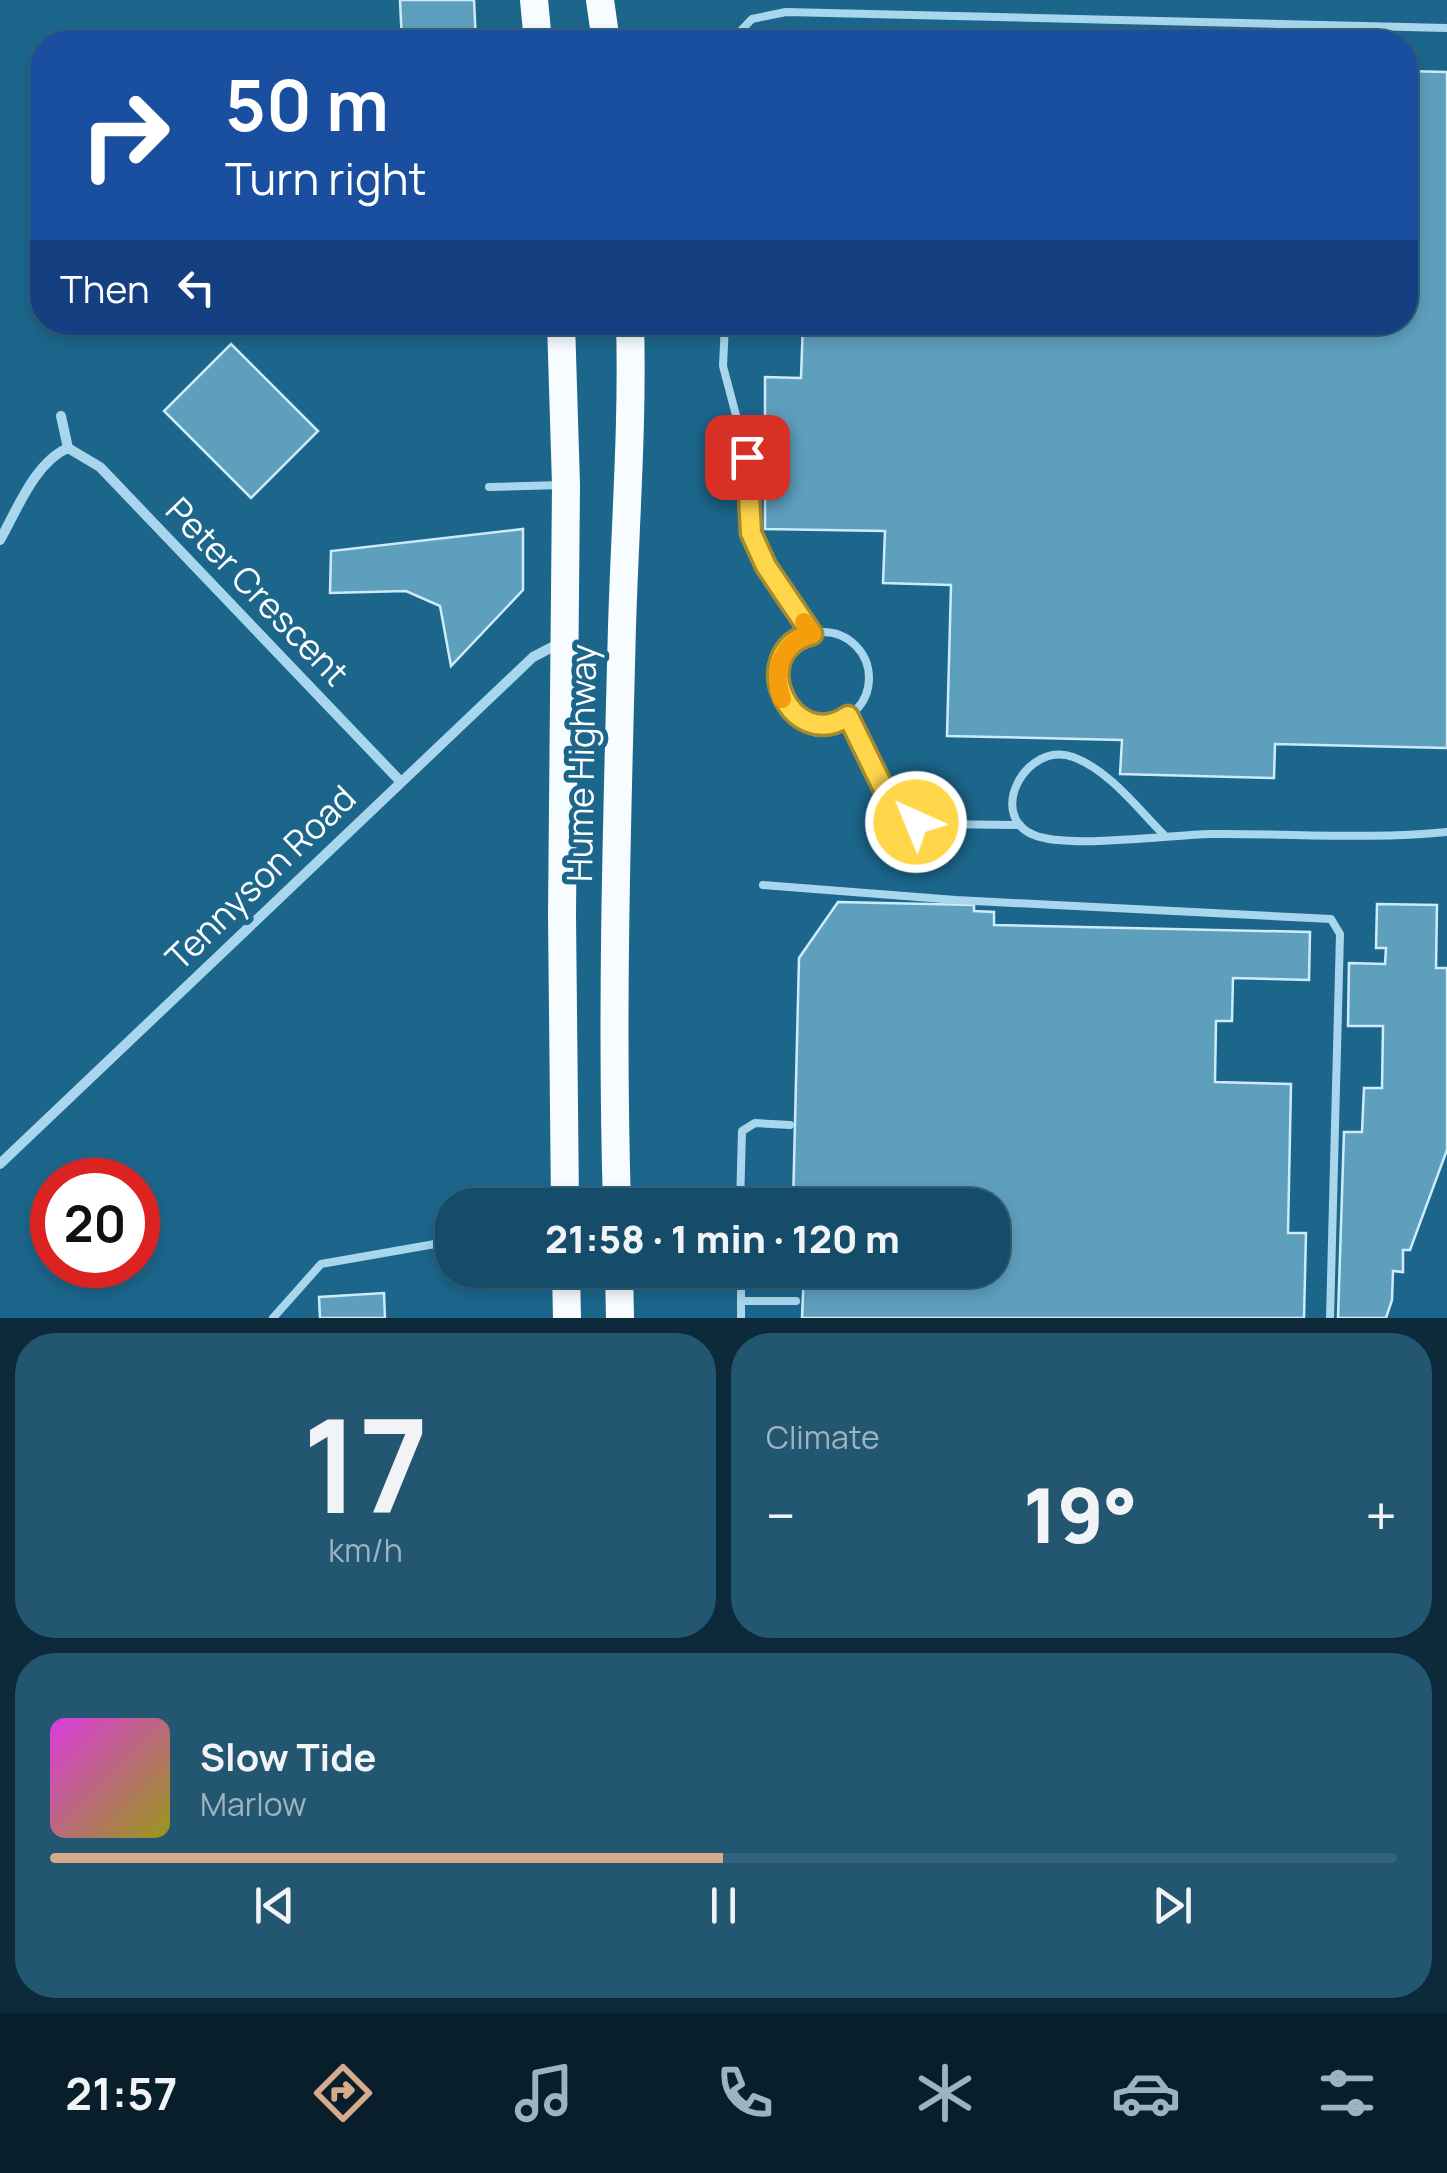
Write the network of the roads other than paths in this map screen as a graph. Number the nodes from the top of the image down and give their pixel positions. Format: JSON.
{"nodes":[{"id":1,"x":534,"y":0,"type":"edge"},
{"id":2,"x":601,"y":4,"type":"edge"},
{"id":3,"x":1447,"y":28,"type":"edge"},
{"id":4,"x":537,"y":30,"type":"edge"},
{"id":5,"x":604,"y":30,"type":"edge"},
{"id":6,"x":741,"y":30,"type":"edge"},
{"id":7,"x":561,"y":335,"type":"edge"},
{"id":8,"x":630,"y":335,"type":"edge"},
{"id":9,"x":724,"y":335,"type":"edge"},
{"id":10,"x":61,"y":416,"type":"dead end"},
{"id":11,"x":68,"y":448,"type":"junction"},
{"id":12,"x":566,"y":485,"type":"junction"},
{"id":13,"x":489,"y":487,"type":"dead end"},
{"id":14,"x":0,"y":540,"type":"edge"},
{"id":15,"x":812,"y":634,"type":"junction"},
{"id":16,"x":566,"y":640,"type":"junction"},
{"id":17,"x":848,"y":716,"type":"junction"},
{"id":18,"x":401,"y":782,"type":"junction"},
{"id":19,"x":1020,"y":825,"type":"junction"},
{"id":20,"x":1447,"y":832,"type":"edge"},
{"id":21,"x":1166,"y":836,"type":"junction"},
{"id":22,"x":762,"y":885,"type":"dead end"},
{"id":23,"x":790,"y":1125,"type":"dead end"},
{"id":24,"x":0,"y":1164,"type":"edge"},
{"id":25,"x":565,"y":1188,"type":"edge"},
{"id":26,"x":616,"y":1188,"type":"edge"},
{"id":27,"x":740,"y":1188,"type":"edge"},
{"id":28,"x":435,"y":1243,"type":"edge"},
{"id":29,"x":567,"y":1288,"type":"edge"},
{"id":30,"x":619,"y":1288,"type":"edge"},
{"id":31,"x":741,"y":1288,"type":"edge"},
{"id":32,"x":741,"y":1300,"type":"junction"},
{"id":33,"x":796,"y":1301,"type":"dead end"},
{"id":34,"x":273,"y":1318,"type":"edge"},
{"id":35,"x":568,"y":1318,"type":"edge"},
{"id":36,"x":620,"y":1318,"type":"edge"},
{"id":37,"x":742,"y":1318,"type":"edge"},
{"id":38,"x":1330,"y":1318,"type":"edge"}],
"edges":[{"from":1,"to":4,"type":"highway"},
{"from":2,"to":5,"type":"highway"},
{"from":3,"to":6,"type":"lane"},
{"from":7,"to":12,"type":"highway","name":"Hume Highway"},
{"from":8,"to":26,"type":"highway","name":"Hume Highway"},
{"from":9,"to":15,"type":"lane"},
{"from":10,"to":11,"type":"street"},
{"from":11,"to":14,"type":"street"},
{"from":11,"to":18,"type":"street","name":"Peter Crescent"},
{"from":12,"to":13,"type":"lane"},
{"from":12,"to":16,"type":"highway","name":"Hume Highway"},
{"from":15,"to":17,"type":"lane"},
{"from":15,"to":17,"type":"lane"},
{"from":16,"to":18,"type":"street","name":"Tennyson Road"},
{"from":16,"to":25,"type":"highway","name":"Hume Highway"},
{"from":17,"to":19,"type":"lane"},
{"from":18,"to":24,"type":"street","name":"Tennyson Road"},
{"from":19,"to":21,"type":"lane"},
{"from":19,"to":21,"type":"lane"},
{"from":20,"to":21,"type":"lane"},
{"from":22,"to":38,"type":"lane"},
{"from":23,"to":27,"type":"lane"},
{"from":28,"to":34,"type":"lane"},
{"from":29,"to":35,"type":"highway"},
{"from":30,"to":36,"type":"highway"},
{"from":31,"to":32,"type":"lane"},
{"from":32,"to":33,"type":"lane"},
{"from":32,"to":37,"type":"lane"}]}
